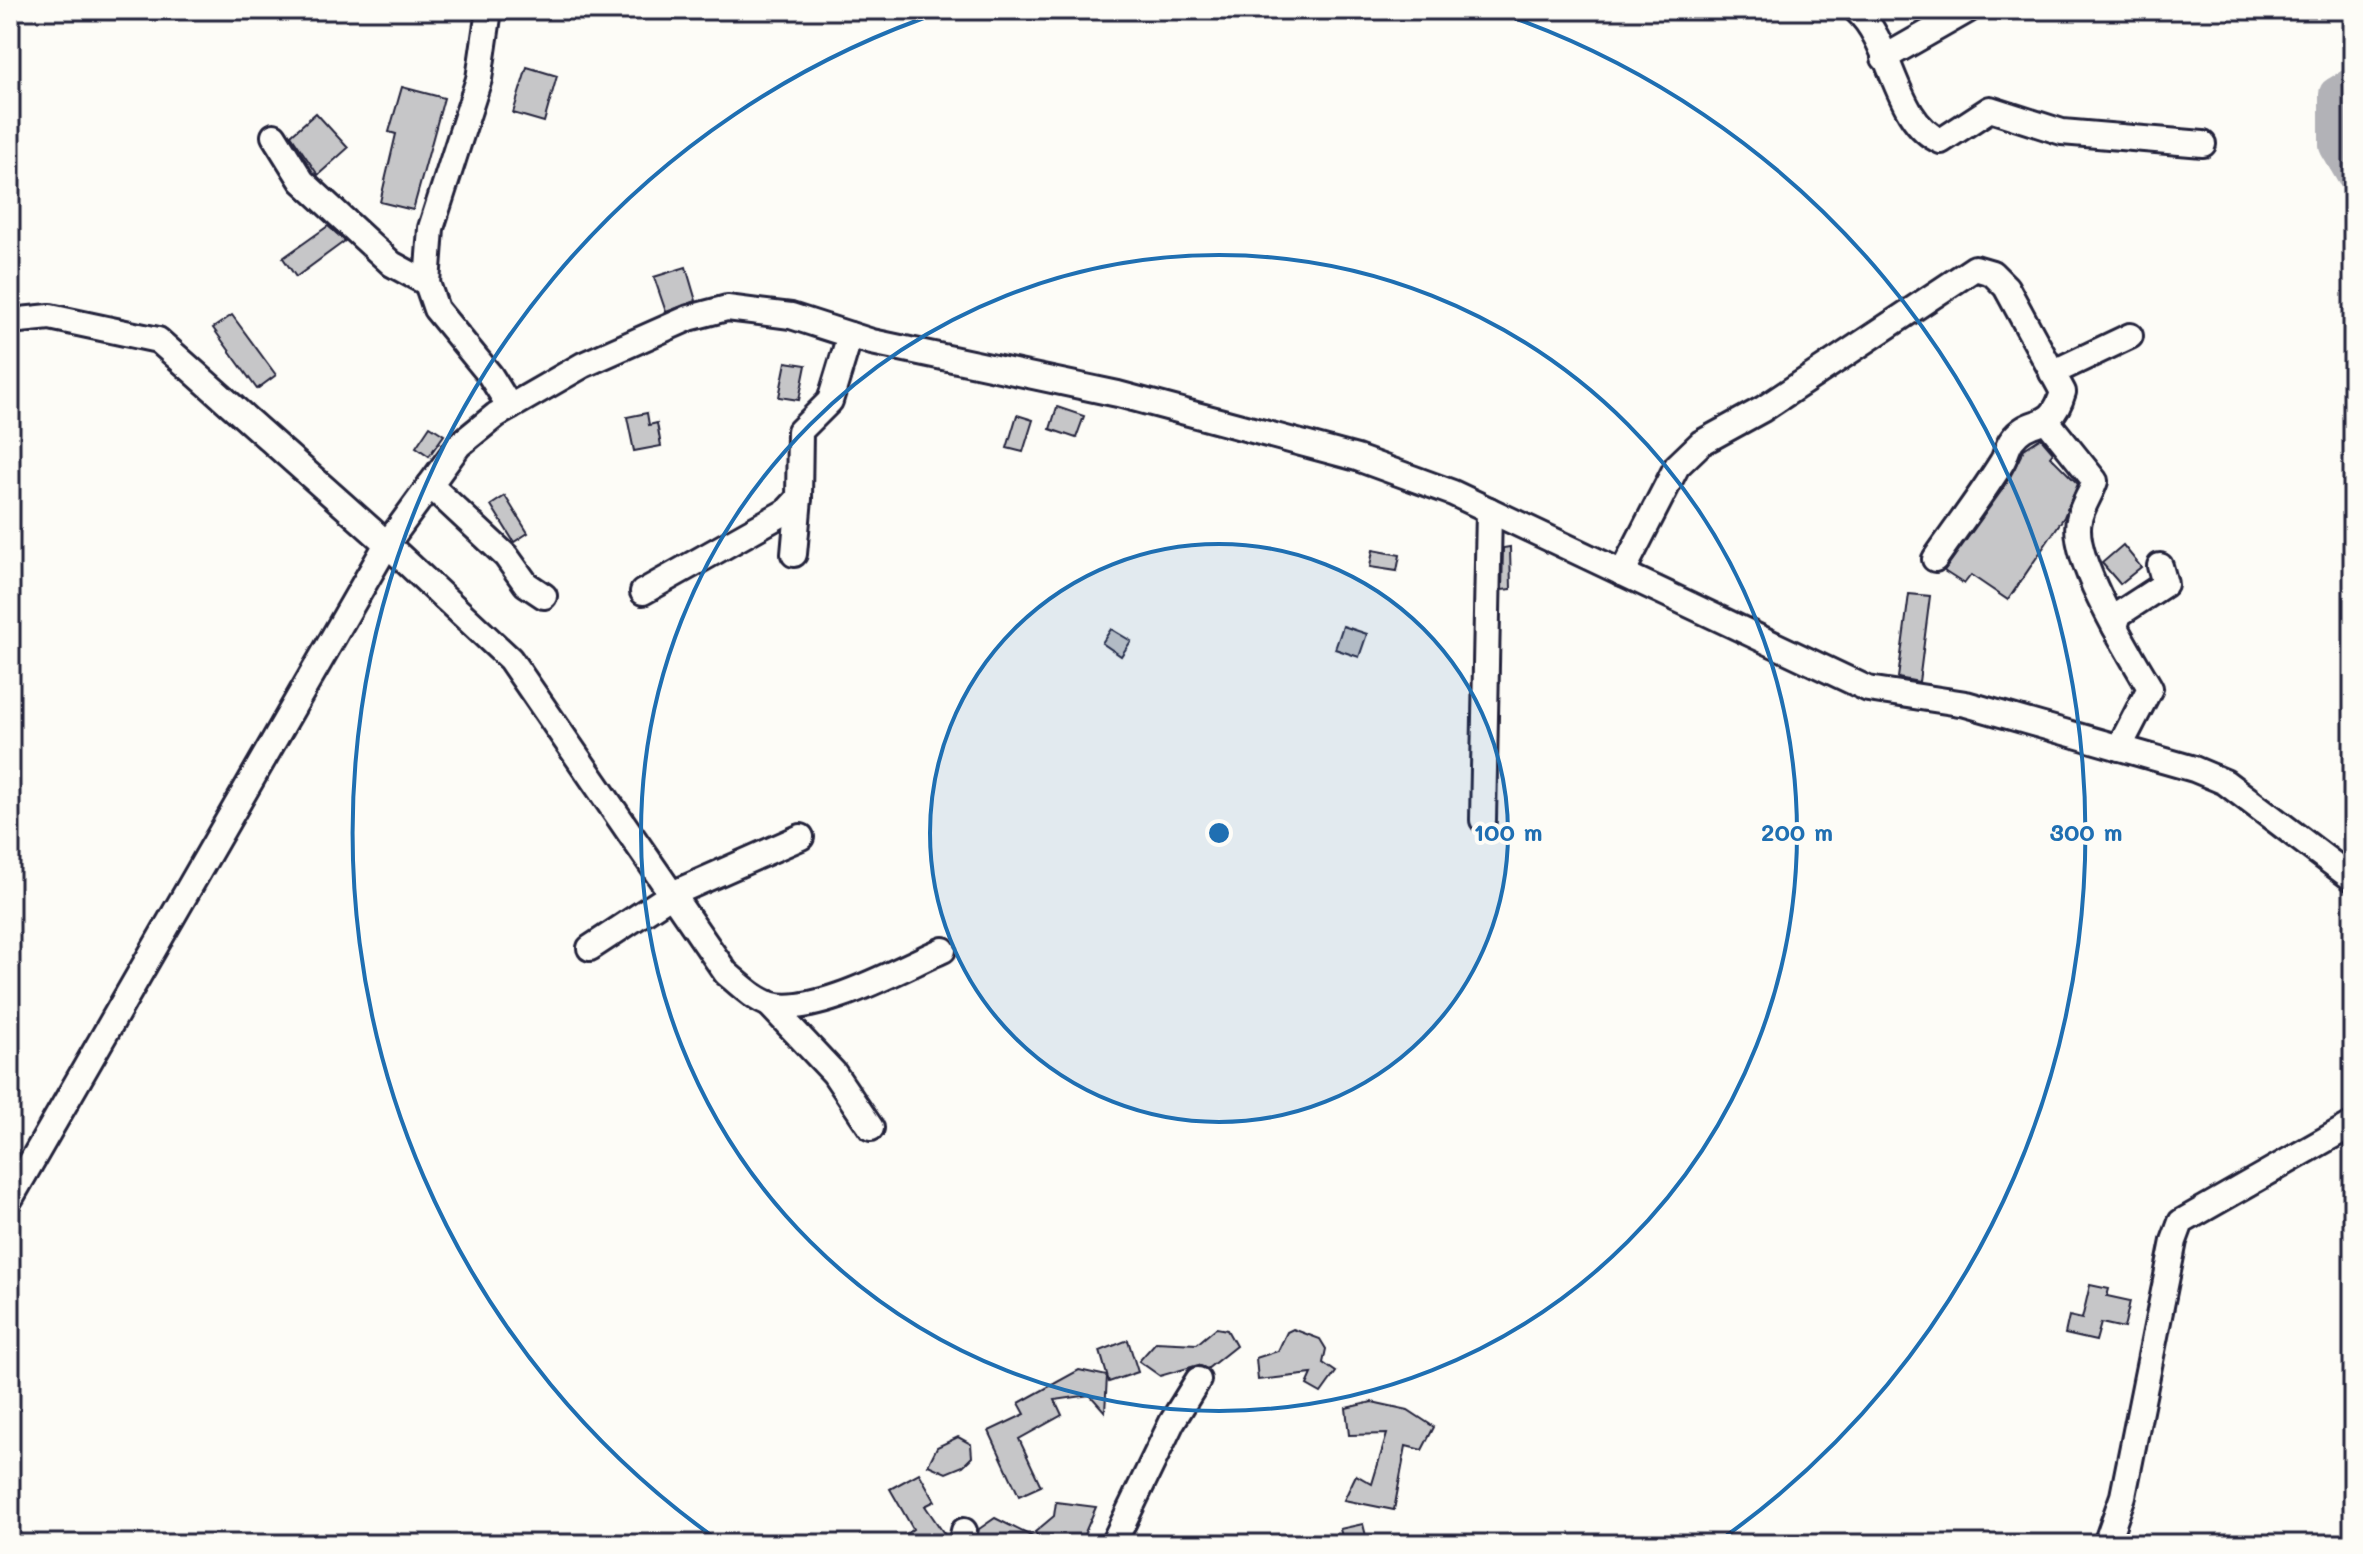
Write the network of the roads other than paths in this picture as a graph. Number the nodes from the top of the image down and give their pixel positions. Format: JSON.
{"nodes":[{"id":1,"x":489,"y":10,"type":"edge"},
{"id":2,"x":1856,"y":10,"type":"edge"},
{"id":3,"x":1968,"y":10,"type":"edge"},
{"id":4,"x":1884,"y":58,"type":"junction"},
{"id":5,"x":274,"y":136,"type":"dead end"},
{"id":6,"x":2203,"y":144,"type":"dead end"},
{"id":7,"x":427,"y":283,"type":"junction"},
{"id":8,"x":10,"y":321,"type":"edge"},
{"id":9,"x":850,"y":335,"type":"junction"},
{"id":10,"x":2130,"y":336,"type":"dead end"},
{"id":11,"x":2052,"y":373,"type":"junction"},
{"id":12,"x":510,"y":407,"type":"junction"},
{"id":13,"x":2047,"y":421,"type":"junction"},
{"id":14,"x":430,"y":485,"type":"junction"},
{"id":15,"x":799,"y":498,"type":"junction"},
{"id":16,"x":1489,"y":510,"type":"junction"},
{"id":17,"x":387,"y":544,"type":"junction"},
{"id":18,"x":794,"y":554,"type":"dead end"},
{"id":19,"x":1935,"y":559,"type":"dead end"},
{"id":20,"x":2160,"y":566,"type":"dead end"},
{"id":21,"x":1622,"y":573,"type":"junction"},
{"id":22,"x":643,"y":592,"type":"dead end"},
{"id":23,"x":544,"y":596,"type":"dead end"},
{"id":24,"x":2115,"y":627,"type":"junction"},
{"id":25,"x":2119,"y":748,"type":"junction"},
{"id":26,"x":1483,"y":820,"type":"dead end"},
{"id":27,"x":801,"y":837,"type":"dead end"},
{"id":28,"x":2353,"y":879,"type":"edge"},
{"id":29,"x":672,"y":894,"type":"junction"},
{"id":30,"x":590,"y":948,"type":"dead end"},
{"id":31,"x":943,"y":950,"type":"dead end"},
{"id":32,"x":769,"y":1004,"type":"junction"},
{"id":33,"x":2353,"y":1124,"type":"edge"},
{"id":34,"x":871,"y":1128,"type":"dead end"},
{"id":35,"x":10,"y":1199,"type":"edge"},
{"id":36,"x":1198,"y":1380,"type":"dead end"},
{"id":37,"x":1113,"y":1544,"type":"edge"},
{"id":38,"x":2106,"y":1544,"type":"edge"}],
"edges":[{"from":1,"to":7,"type":"street"},
{"from":2,"to":4,"type":"street"},
{"from":3,"to":4,"type":"street"},
{"from":4,"to":6,"type":"street"},
{"from":5,"to":7,"type":"street"},
{"from":7,"to":12,"type":"street"},
{"from":8,"to":17,"type":"street"},
{"from":9,"to":12,"type":"street"},
{"from":9,"to":15,"type":"street"},
{"from":9,"to":16,"type":"street"},
{"from":10,"to":11,"type":"street"},
{"from":11,"to":13,"type":"street"},
{"from":11,"to":21,"type":"street"},
{"from":12,"to":14,"type":"street"},
{"from":13,"to":19,"type":"street"},
{"from":13,"to":24,"type":"street"},
{"from":14,"to":17,"type":"street"},
{"from":14,"to":23,"type":"street"},
{"from":15,"to":18,"type":"street"},
{"from":15,"to":22,"type":"street"},
{"from":16,"to":21,"type":"street"},
{"from":16,"to":26,"type":"street"},
{"from":17,"to":29,"type":"street"},
{"from":17,"to":35,"type":"street"},
{"from":20,"to":24,"type":"street"},
{"from":21,"to":25,"type":"street"},
{"from":24,"to":25,"type":"street"},
{"from":25,"to":28,"type":"street"},
{"from":27,"to":29,"type":"street"},
{"from":29,"to":30,"type":"street"},
{"from":29,"to":32,"type":"street"},
{"from":31,"to":32,"type":"street"},
{"from":32,"to":34,"type":"street"},
{"from":33,"to":38,"type":"street"},
{"from":36,"to":37,"type":"street"}]}
